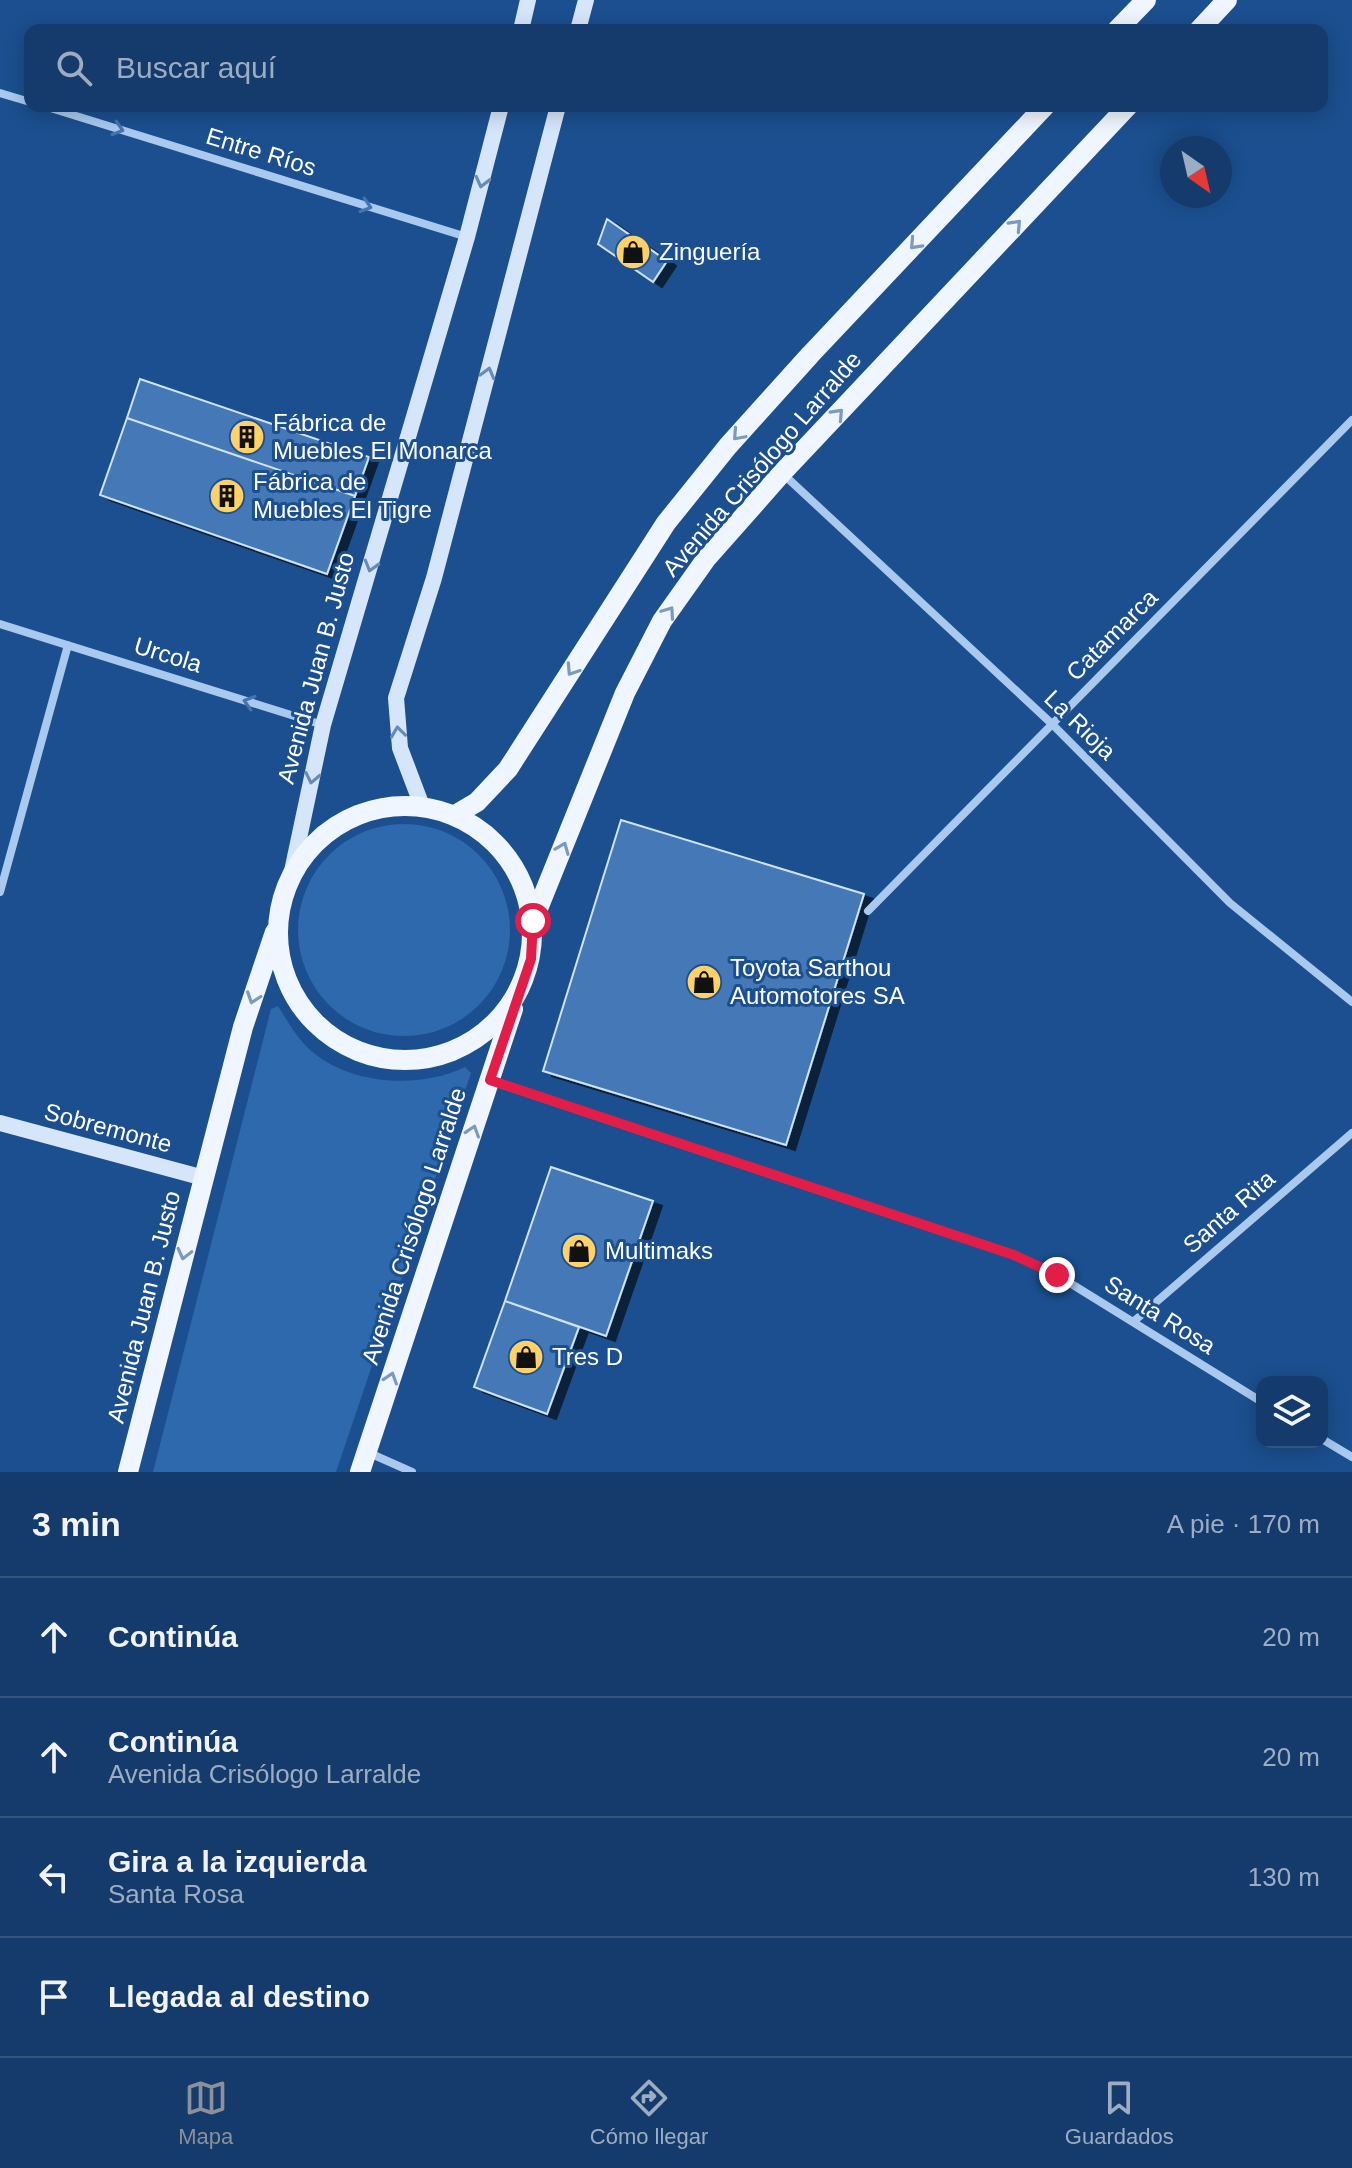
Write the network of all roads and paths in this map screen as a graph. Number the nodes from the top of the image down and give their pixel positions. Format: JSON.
{"nodes":[{"id":1,"x":528,"y":0,"type":"edge"},
{"id":2,"x":586,"y":0,"type":"edge"},
{"id":3,"x":1146,"y":0,"type":"edge"},
{"id":4,"x":1227,"y":0,"type":"edge"},
{"id":5,"x":522,"y":24,"type":"edge"},
{"id":6,"x":580,"y":24,"type":"edge"},
{"id":7,"x":1123,"y":24,"type":"edge"},
{"id":8,"x":1205,"y":24,"type":"edge"},
{"id":9,"x":0,"y":93,"type":"edge"},
{"id":10,"x":24,"y":100,"type":"edge"},
{"id":11,"x":63,"y":112,"type":"edge"},
{"id":12,"x":499,"y":112,"type":"edge"},
{"id":13,"x":556,"y":112,"type":"edge"},
{"id":14,"x":1039,"y":112,"type":"edge"},
{"id":15,"x":1122,"y":112,"type":"edge"},
{"id":16,"x":467,"y":237,"type":"junction"},
{"id":17,"x":1352,"y":420,"type":"edge"},
{"id":18,"x":782,"y":473,"type":"junction"},
{"id":19,"x":0,"y":624,"type":"edge"},
{"id":20,"x":68,"y":645,"type":"junction"},
{"id":21,"x":1052,"y":724,"type":"junction"},
{"id":22,"x":323,"y":725,"type":"junction"},
{"id":23,"x":422,"y":806,"type":"junction"},
{"id":24,"x":455,"y":815,"type":"junction"},
{"id":25,"x":291,"y":876,"type":"junction"},
{"id":26,"x":0,"y":892,"type":"edge"},
{"id":27,"x":868,"y":911,"type":"dead end"},
{"id":28,"x":533,"y":921,"type":"junction"},
{"id":29,"x":277,"y":924,"type":"junction"},
{"id":30,"x":517,"y":995,"type":"junction"},
{"id":31,"x":1352,"y":1002,"type":"edge"},
{"id":32,"x":490,"y":1080,"type":"junction"},
{"id":33,"x":0,"y":1123,"type":"edge"},
{"id":34,"x":1352,"y":1133,"type":"edge"},
{"id":35,"x":204,"y":1178,"type":"junction"},
{"id":36,"x":1133,"y":1322,"type":"junction"},
{"id":37,"x":1256,"y":1398,"type":"edge"},
{"id":38,"x":1328,"y":1443,"type":"edge"},
{"id":39,"x":367,"y":1452,"type":"junction"},
{"id":40,"x":1352,"y":1457,"type":"edge"},
{"id":41,"x":128,"y":1472,"type":"edge"},
{"id":42,"x":360,"y":1472,"type":"edge"},
{"id":43,"x":412,"y":1472,"type":"edge"}],
"edges":[{"from":1,"to":5,"type":"main road"},
{"from":2,"to":6,"type":"main road"},
{"from":3,"to":7,"type":"main road"},
{"from":4,"to":8,"type":"main road"},
{"from":9,"to":10,"type":"street"},
{"from":11,"to":16,"type":"street","name":"Entre Ríos","one_way":true},
{"from":12,"to":16,"type":"main road","name":"Avenida Juan B. Justo","one_way":true},
{"from":23,"to":13,"type":"main road","one_way":true},
{"from":14,"to":24,"type":"main road","name":"Avenida Crisólogo Larralde","one_way":true},
{"from":18,"to":15,"type":"main road","name":"Avenida Crisólogo Larralde","one_way":true},
{"from":16,"to":22,"type":"main road","name":"Avenida Juan B. Justo","one_way":true},
{"from":17,"to":21,"type":"street","name":"Catamarca"},
{"from":18,"to":21,"type":"street","name":"La Rioja"},
{"from":28,"to":18,"type":"main road","name":"Avenida Crisólogo Larralde","one_way":true},
{"from":19,"to":20,"type":"street","name":"Urcola"},
{"from":22,"to":20,"type":"street","name":"Urcola","one_way":true},
{"from":20,"to":26,"type":"street"},
{"from":21,"to":27,"type":"street","name":"Catamarca"},
{"from":21,"to":31,"type":"street","name":"La Rioja"},
{"from":22,"to":25,"type":"main road","name":"Avenida Juan B. Justo","one_way":true},
{"from":23,"to":24,"type":"main road"},
{"from":23,"to":25,"type":"main road"},
{"from":24,"to":28,"type":"main road"},
{"from":25,"to":29,"type":"main road"},
{"from":28,"to":30,"type":"main road"},
{"from":29,"to":30,"type":"main road"},
{"from":29,"to":35,"type":"main road","name":"Avenida Juan B. Justo","one_way":true},
{"from":30,"to":32,"type":"main road","name":"Avenida Crisólogo Larralde"},
{"from":32,"to":36,"type":"street","name":"Santa Rosa"},
{"from":39,"to":32,"type":"main road","name":"Avenida Crisólogo Larralde","one_way":true},
{"from":33,"to":35,"type":"main road","name":"Sobremonte"},
{"from":34,"to":36,"type":"street","name":"Santa Rita"},
{"from":35,"to":41,"type":"main road","name":"Avenida Juan B. Justo","one_way":true},
{"from":36,"to":37,"type":"street","name":"Santa Rosa"},
{"from":38,"to":40,"type":"street"},
{"from":39,"to":42,"type":"main road","name":"Avenida Crisólogo Larralde"},
{"from":39,"to":43,"type":"street"}]}
